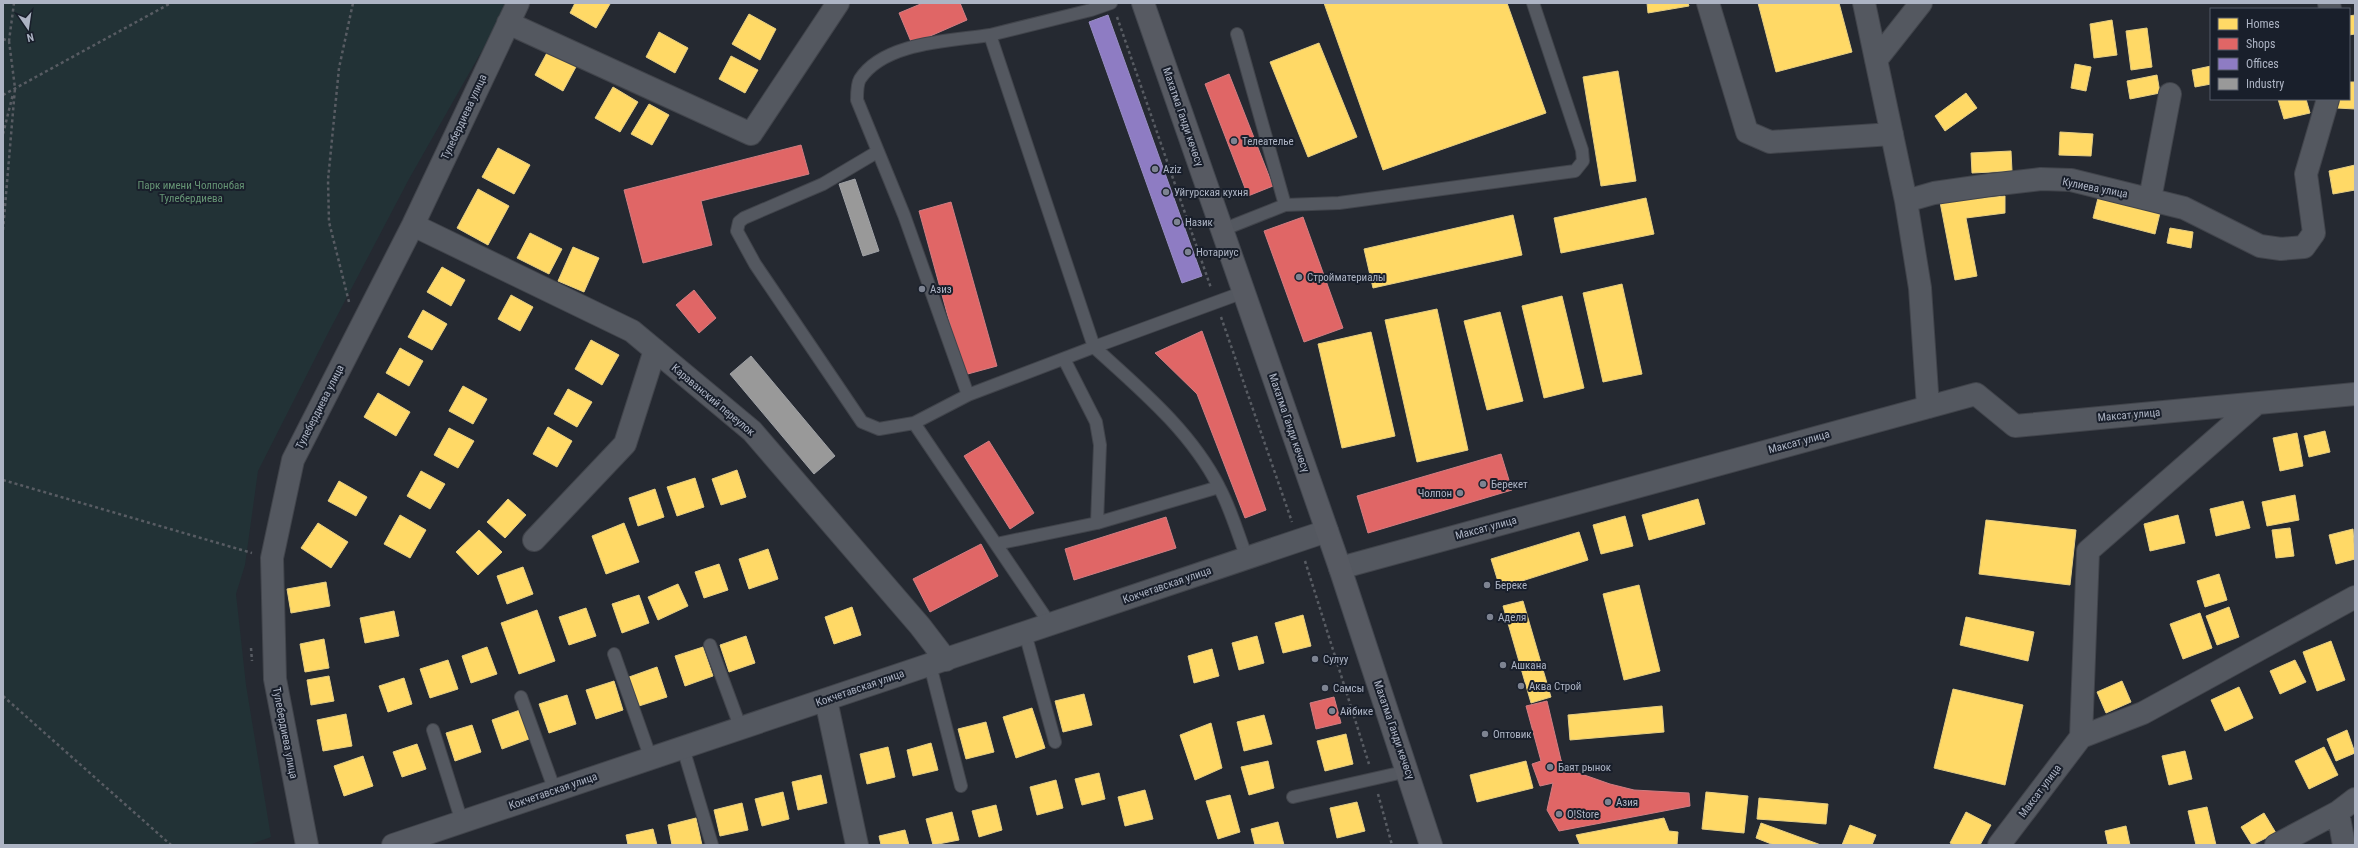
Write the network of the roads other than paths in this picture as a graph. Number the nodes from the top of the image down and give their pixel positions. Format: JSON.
{"nodes":[{"id":1,"x":518,"y":3,"type":"edge"},
{"id":2,"x":838,"y":3,"type":"edge"},
{"id":3,"x":1143,"y":3,"type":"edge"},
{"id":4,"x":1533,"y":3,"type":"edge"},
{"id":5,"x":1708,"y":3,"type":"edge"},
{"id":6,"x":1864,"y":3,"type":"edge"},
{"id":7,"x":1922,"y":3,"type":"edge"},
{"id":8,"x":1113,"y":7,"type":"edge"},
{"id":9,"x":508,"y":23,"type":"junction"},
{"id":10,"x":1237,"y":34,"type":"dead end"},
{"id":11,"x":990,"y":35,"type":"junction"},
{"id":12,"x":1876,"y":60,"type":"junction"},
{"id":13,"x":2170,"y":94,"type":"dead end"},
{"id":14,"x":2328,"y":100,"type":"edge"},
{"id":15,"x":1892,"y":134,"type":"junction"},
{"id":16,"x":878,"y":152,"type":"junction"},
{"id":17,"x":2150,"y":199,"type":"junction"},
{"id":18,"x":1906,"y":201,"type":"junction"},
{"id":19,"x":1285,"y":205,"type":"junction"},
{"id":20,"x":413,"y":225,"type":"junction"},
{"id":21,"x":1222,"y":230,"type":"junction"},
{"id":22,"x":1244,"y":292,"type":"junction"},
{"id":23,"x":1094,"y":347,"type":"junction"},
{"id":24,"x":655,"y":350,"type":"junction"},
{"id":25,"x":1064,"y":359,"type":"junction"},
{"id":26,"x":2355,"y":394,"type":"edge"},
{"id":27,"x":968,"y":395,"type":"junction"},
{"id":28,"x":2256,"y":404,"type":"junction"},
{"id":29,"x":1928,"y":407,"type":"junction"},
{"id":30,"x":914,"y":423,"type":"junction"},
{"id":31,"x":1219,"y":487,"type":"junction"},
{"id":32,"x":1097,"y":523,"type":"junction"},
{"id":33,"x":1327,"y":531,"type":"junction"},
{"id":34,"x":534,"y":540,"type":"dead end"},
{"id":35,"x":996,"y":544,"type":"junction"},
{"id":36,"x":1247,"y":558,"type":"junction"},
{"id":37,"x":1340,"y":568,"type":"junction"},
{"id":38,"x":2355,"y":598,"type":"edge"},
{"id":39,"x":1050,"y":624,"type":"junction"},
{"id":40,"x":1025,"y":633,"type":"junction"},
{"id":41,"x":710,"y":645,"type":"dead end"},
{"id":42,"x":614,"y":654,"type":"dead end"},
{"id":43,"x":938,"y":662,"type":"junction"},
{"id":44,"x":521,"y":697,"type":"dead end"},
{"id":45,"x":826,"y":700,"type":"junction"},
{"id":46,"x":741,"y":728,"type":"junction"},
{"id":47,"x":433,"y":730,"type":"dead end"},
{"id":48,"x":2081,"y":736,"type":"junction"},
{"id":49,"x":1055,"y":742,"type":"dead end"},
{"id":50,"x":683,"y":748,"type":"junction"},
{"id":51,"x":651,"y":758,"type":"junction"},
{"id":52,"x":1408,"y":771,"type":"junction"},
{"id":53,"x":961,"y":786,"type":"dead end"},
{"id":54,"x":555,"y":791,"type":"junction"},
{"id":55,"x":1293,"y":797,"type":"dead end"},
{"id":56,"x":2355,"y":799,"type":"edge"},
{"id":57,"x":2338,"y":812,"type":"junction"},
{"id":58,"x":462,"y":822,"type":"junction"},
{"id":59,"x":306,"y":845,"type":"edge"},
{"id":60,"x":393,"y":845,"type":"edge"},
{"id":61,"x":712,"y":845,"type":"edge"},
{"id":62,"x":857,"y":845,"type":"edge"},
{"id":63,"x":1431,"y":845,"type":"edge"},
{"id":64,"x":1999,"y":845,"type":"edge"},
{"id":65,"x":2276,"y":845,"type":"edge"},
{"id":66,"x":2344,"y":845,"type":"edge"}],
"edges":[{"from":1,"to":9,"type":"street","name":"Тулебердиева улица"},
{"from":2,"to":9,"type":"street"},
{"from":3,"to":21,"type":"main road","name":"Махатма Ганди көчөсү"},
{"from":4,"to":19,"type":"lane"},
{"from":5,"to":15,"type":"street"},
{"from":6,"to":12,"type":"street"},
{"from":7,"to":12,"type":"street"},
{"from":8,"to":11,"type":"lane"},
{"from":9,"to":20,"type":"street","name":"Тулебердиева улица"},
{"from":10,"to":19,"type":"lane"},
{"from":11,"to":16,"type":"lane"},
{"from":11,"to":23,"type":"lane"},
{"from":12,"to":15,"type":"street"},
{"from":13,"to":17,"type":"street"},
{"from":14,"to":17,"type":"street","name":"Кулиева улица"},
{"from":15,"to":18,"type":"street"},
{"from":16,"to":27,"type":"lane"},
{"from":16,"to":30,"type":"lane"},
{"from":17,"to":18,"type":"street","name":"Кулиева улица"},
{"from":18,"to":29,"type":"street"},
{"from":19,"to":21,"type":"lane"},
{"from":20,"to":24,"type":"street","name":"Караванский переулок"},
{"from":20,"to":59,"type":"street","name":"Тулебердиева улица"},
{"from":21,"to":22,"type":"main road","name":"Махатма Ганди көчөсү"},
{"from":22,"to":23,"type":"lane"},
{"from":22,"to":33,"type":"main road","name":"Махатма Ганди көчөсү"},
{"from":23,"to":25,"type":"lane"},
{"from":23,"to":31,"type":"lane"},
{"from":24,"to":34,"type":"street"},
{"from":24,"to":43,"type":"street","name":"Караванский переулок"},
{"from":25,"to":27,"type":"lane"},
{"from":25,"to":32,"type":"lane"},
{"from":26,"to":28,"type":"street","name":"Максат улица"},
{"from":27,"to":30,"type":"lane"},
{"from":28,"to":29,"type":"street","name":"Максат улица"},
{"from":28,"to":48,"type":"street"},
{"from":29,"to":37,"type":"street","name":"Максат улица"},
{"from":30,"to":35,"type":"lane"},
{"from":31,"to":32,"type":"lane"},
{"from":31,"to":36,"type":"lane"},
{"from":32,"to":35,"type":"lane"},
{"from":33,"to":36,"type":"street","name":"Кокчетавская улица"},
{"from":33,"to":37,"type":"main road","name":"Махатма Ганди көчөсү"},
{"from":35,"to":39,"type":"lane"},
{"from":36,"to":39,"type":"street","name":"Кокчетавская улица"},
{"from":37,"to":52,"type":"main road","name":"Махатма Ганди көчөсү"},
{"from":38,"to":48,"type":"street"},
{"from":39,"to":40,"type":"street","name":"Кокчетавская улица"},
{"from":40,"to":43,"type":"street","name":"Кокчетавская улица"},
{"from":40,"to":49,"type":"lane"},
{"from":41,"to":46,"type":"lane"},
{"from":42,"to":51,"type":"lane"},
{"from":43,"to":45,"type":"street","name":"Кокчетавская улица"},
{"from":43,"to":53,"type":"lane"},
{"from":44,"to":54,"type":"lane"},
{"from":45,"to":46,"type":"street","name":"Кокчетавская улица"},
{"from":45,"to":62,"type":"street"},
{"from":46,"to":50,"type":"street","name":"Кокчетавская улица"},
{"from":47,"to":58,"type":"lane"},
{"from":48,"to":64,"type":"street","name":"Максат улица"},
{"from":50,"to":51,"type":"street","name":"Кокчетавская улица"},
{"from":50,"to":61,"type":"lane"},
{"from":51,"to":54,"type":"street","name":"Кокчетавская улица"},
{"from":52,"to":55,"type":"lane"},
{"from":52,"to":63,"type":"main road","name":"Махатма Ганди көчөсү"},
{"from":54,"to":58,"type":"street","name":"Кокчетавская улица"},
{"from":56,"to":57,"type":"street"},
{"from":57,"to":65,"type":"street"},
{"from":57,"to":66,"type":"street"},
{"from":58,"to":60,"type":"street","name":"Кокчетавская улица"}]}
